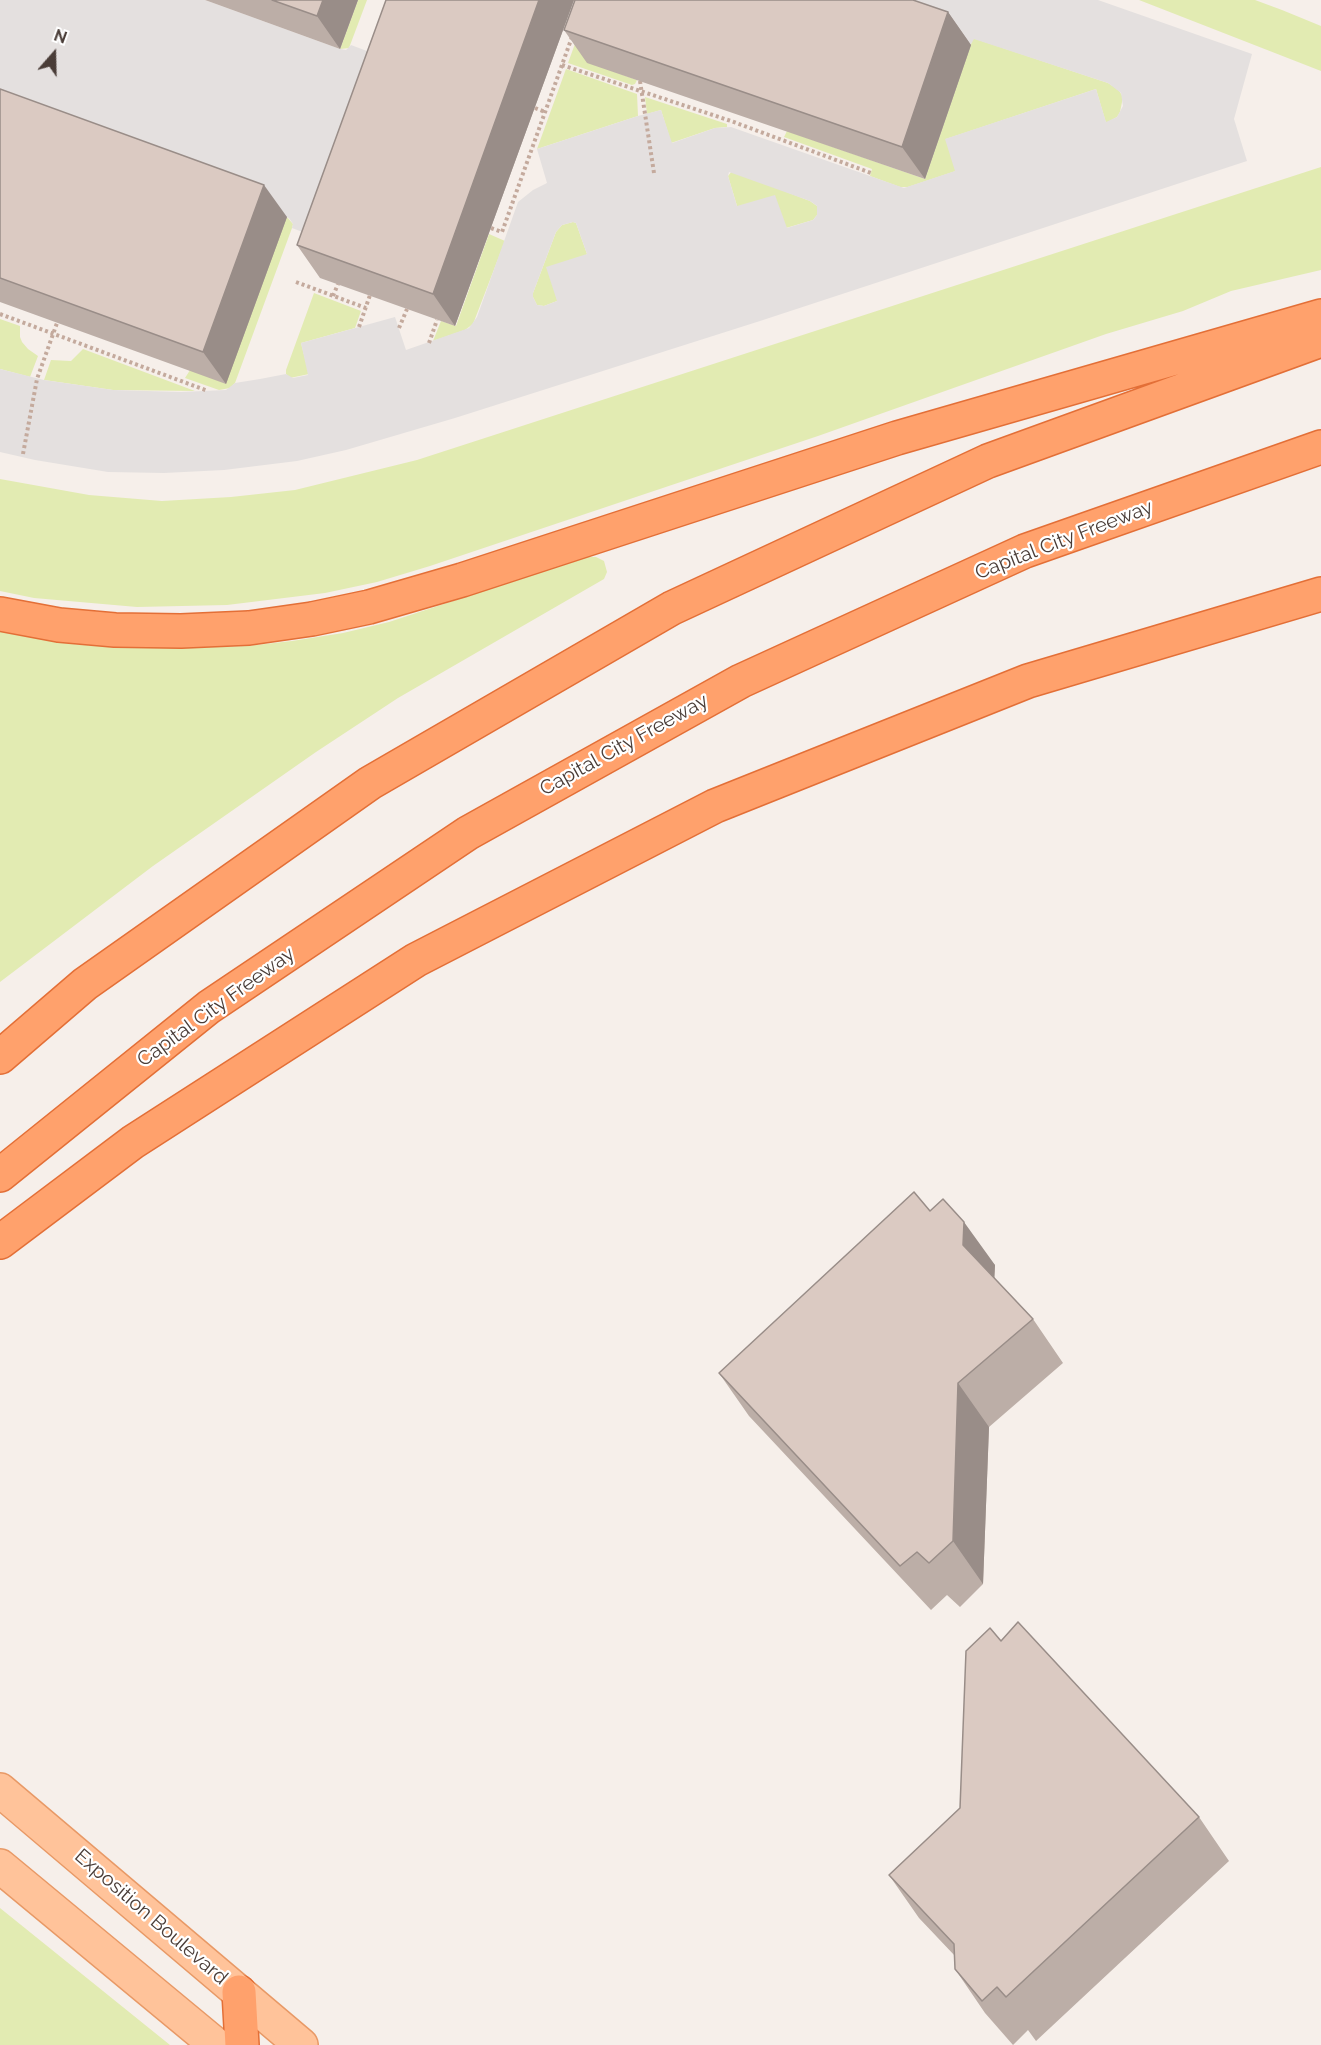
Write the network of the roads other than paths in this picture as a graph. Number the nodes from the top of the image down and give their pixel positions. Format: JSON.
{"nodes":[{"id":1,"x":1321,"y":316,"type":"edge"},
{"id":2,"x":1321,"y":340,"type":"edge"},
{"id":3,"x":1321,"y":447,"type":"edge"},
{"id":4,"x":1321,"y":594,"type":"edge"},
{"id":5,"x":0,"y":615,"type":"edge"},
{"id":6,"x":0,"y":1057,"type":"edge"},
{"id":7,"x":0,"y":1175,"type":"edge"},
{"id":8,"x":0,"y":1242,"type":"edge"},
{"id":9,"x":0,"y":1790,"type":"edge"},
{"id":10,"x":0,"y":1866,"type":"edge"},
{"id":11,"x":239,"y":1992,"type":"junction"},
{"id":12,"x":216,"y":2045,"type":"edge"},
{"id":13,"x":242,"y":2045,"type":"edge"},
{"id":14,"x":301,"y":2045,"type":"edge"}],
"edges":[{"from":1,"to":5,"type":"highway"},
{"from":2,"to":6,"type":"highway"},
{"from":3,"to":7,"type":"highway","name":"Capital City Freeway"},
{"from":4,"to":8,"type":"highway"},
{"from":9,"to":11,"type":"main road","name":"Exposition Boulevard"},
{"from":10,"to":12,"type":"main road"},
{"from":11,"to":13,"type":"highway"},
{"from":11,"to":14,"type":"main road","name":"Exposition Boulevard"}]}
